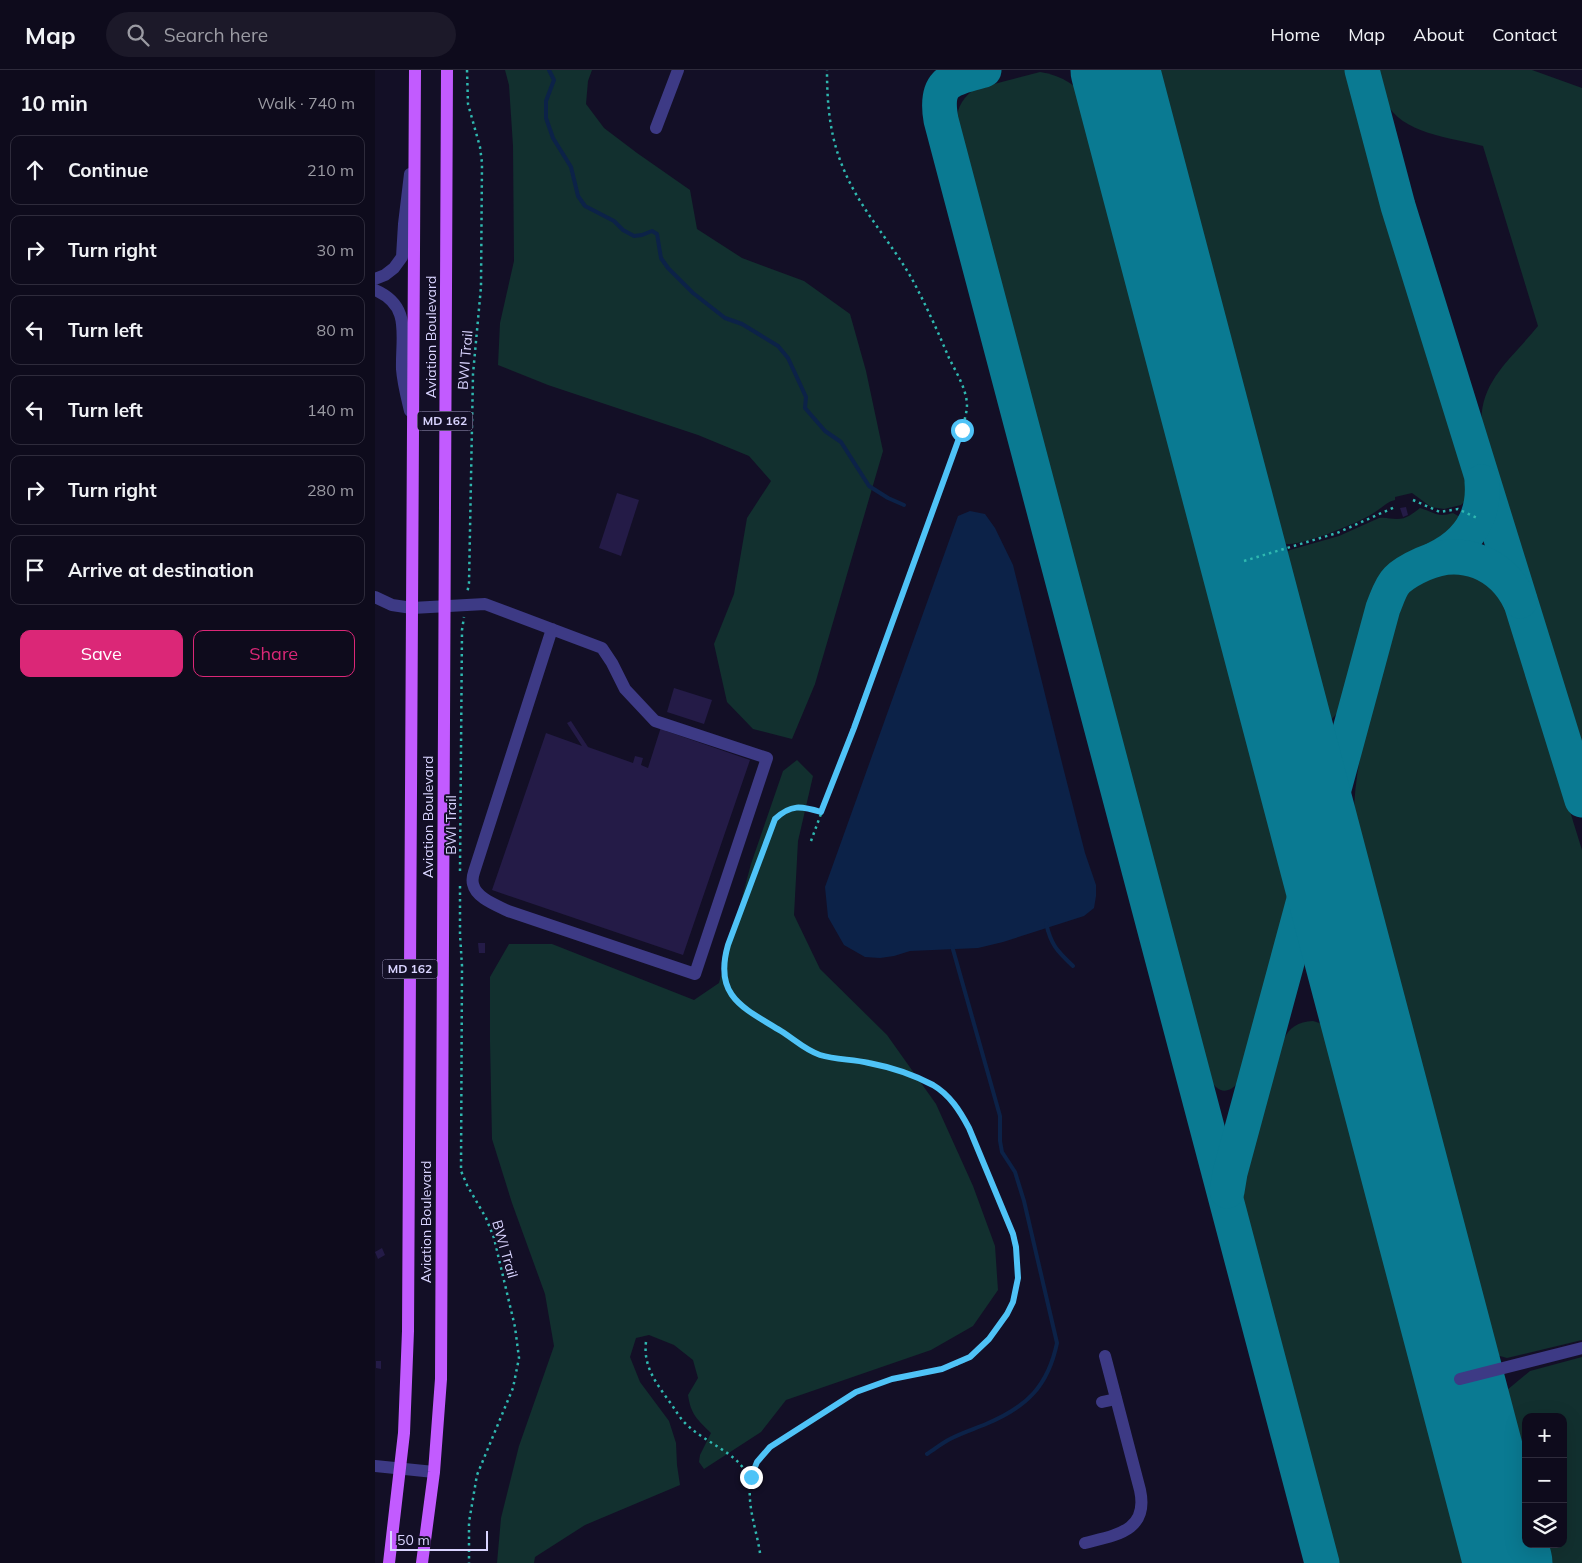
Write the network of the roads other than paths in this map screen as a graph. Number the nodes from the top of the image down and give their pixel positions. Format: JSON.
{"nodes":[{"id":1,"x":415,"y":70,"type":"edge"},
{"id":2,"x":447,"y":70,"type":"edge"},
{"id":3,"x":678,"y":70,"type":"edge"},
{"id":4,"x":656,"y":128,"type":"dead end"},
{"id":5,"x":414,"y":141,"type":"junction"},
{"id":6,"x":375,"y":279,"type":"edge"},
{"id":7,"x":375,"y":290,"type":"edge"},
{"id":8,"x":413,"y":426,"type":"junction"},
{"id":9,"x":375,"y":597,"type":"edge"},
{"id":10,"x":445,"y":606,"type":"junction"},
{"id":11,"x":412,"y":608,"type":"junction"},
{"id":12,"x":552,"y":629,"type":"junction"},
{"id":13,"x":1582,"y":1348,"type":"edge"},
{"id":14,"x":1105,"y":1356,"type":"dead end"},
{"id":15,"x":1460,"y":1380,"type":"dead end"},
{"id":16,"x":1116,"y":1399,"type":"junction"},
{"id":17,"x":1102,"y":1402,"type":"dead end"},
{"id":18,"x":375,"y":1466,"type":"edge"},
{"id":19,"x":401,"y":1468,"type":"junction"},
{"id":20,"x":434,"y":1472,"type":"junction"},
{"id":21,"x":1085,"y":1543,"type":"dead end"},
{"id":22,"x":389,"y":1563,"type":"edge"},
{"id":23,"x":422,"y":1563,"type":"edge"}],
"edges":[{"from":1,"to":5,"type":"main road","name":"Aviation Boulevard","number":"MD 162"},
{"from":2,"to":10,"type":"main road","name":"Aviation Boulevard","number":"MD 162"},
{"from":3,"to":4,"type":"street"},
{"from":5,"to":6,"type":"street"},
{"from":5,"to":8,"type":"main road","name":"Aviation Boulevard","number":"MD 162"},
{"from":7,"to":8,"type":"street"},
{"from":8,"to":11,"type":"main road","name":"Aviation Boulevard","number":"MD 162"},
{"from":9,"to":11,"type":"street"},
{"from":10,"to":11,"type":"street"},
{"from":10,"to":12,"type":"street"},
{"from":10,"to":20,"type":"main road","name":"Aviation Boulevard","number":"MD 162"},
{"from":11,"to":19,"type":"main road","name":"Aviation Boulevard","number":"MD 162"},
{"from":12,"to":12,"type":"street"},
{"from":13,"to":15,"type":"street"},
{"from":14,"to":16,"type":"street"},
{"from":16,"to":17,"type":"street"},
{"from":16,"to":21,"type":"street"},
{"from":18,"to":19,"type":"street"},
{"from":19,"to":20,"type":"street"},
{"from":19,"to":22,"type":"main road","name":"Aviation Boulevard","number":"MD 162"},
{"from":20,"to":23,"type":"main road","name":"Aviation Boulevard","number":"MD 162"}]}
